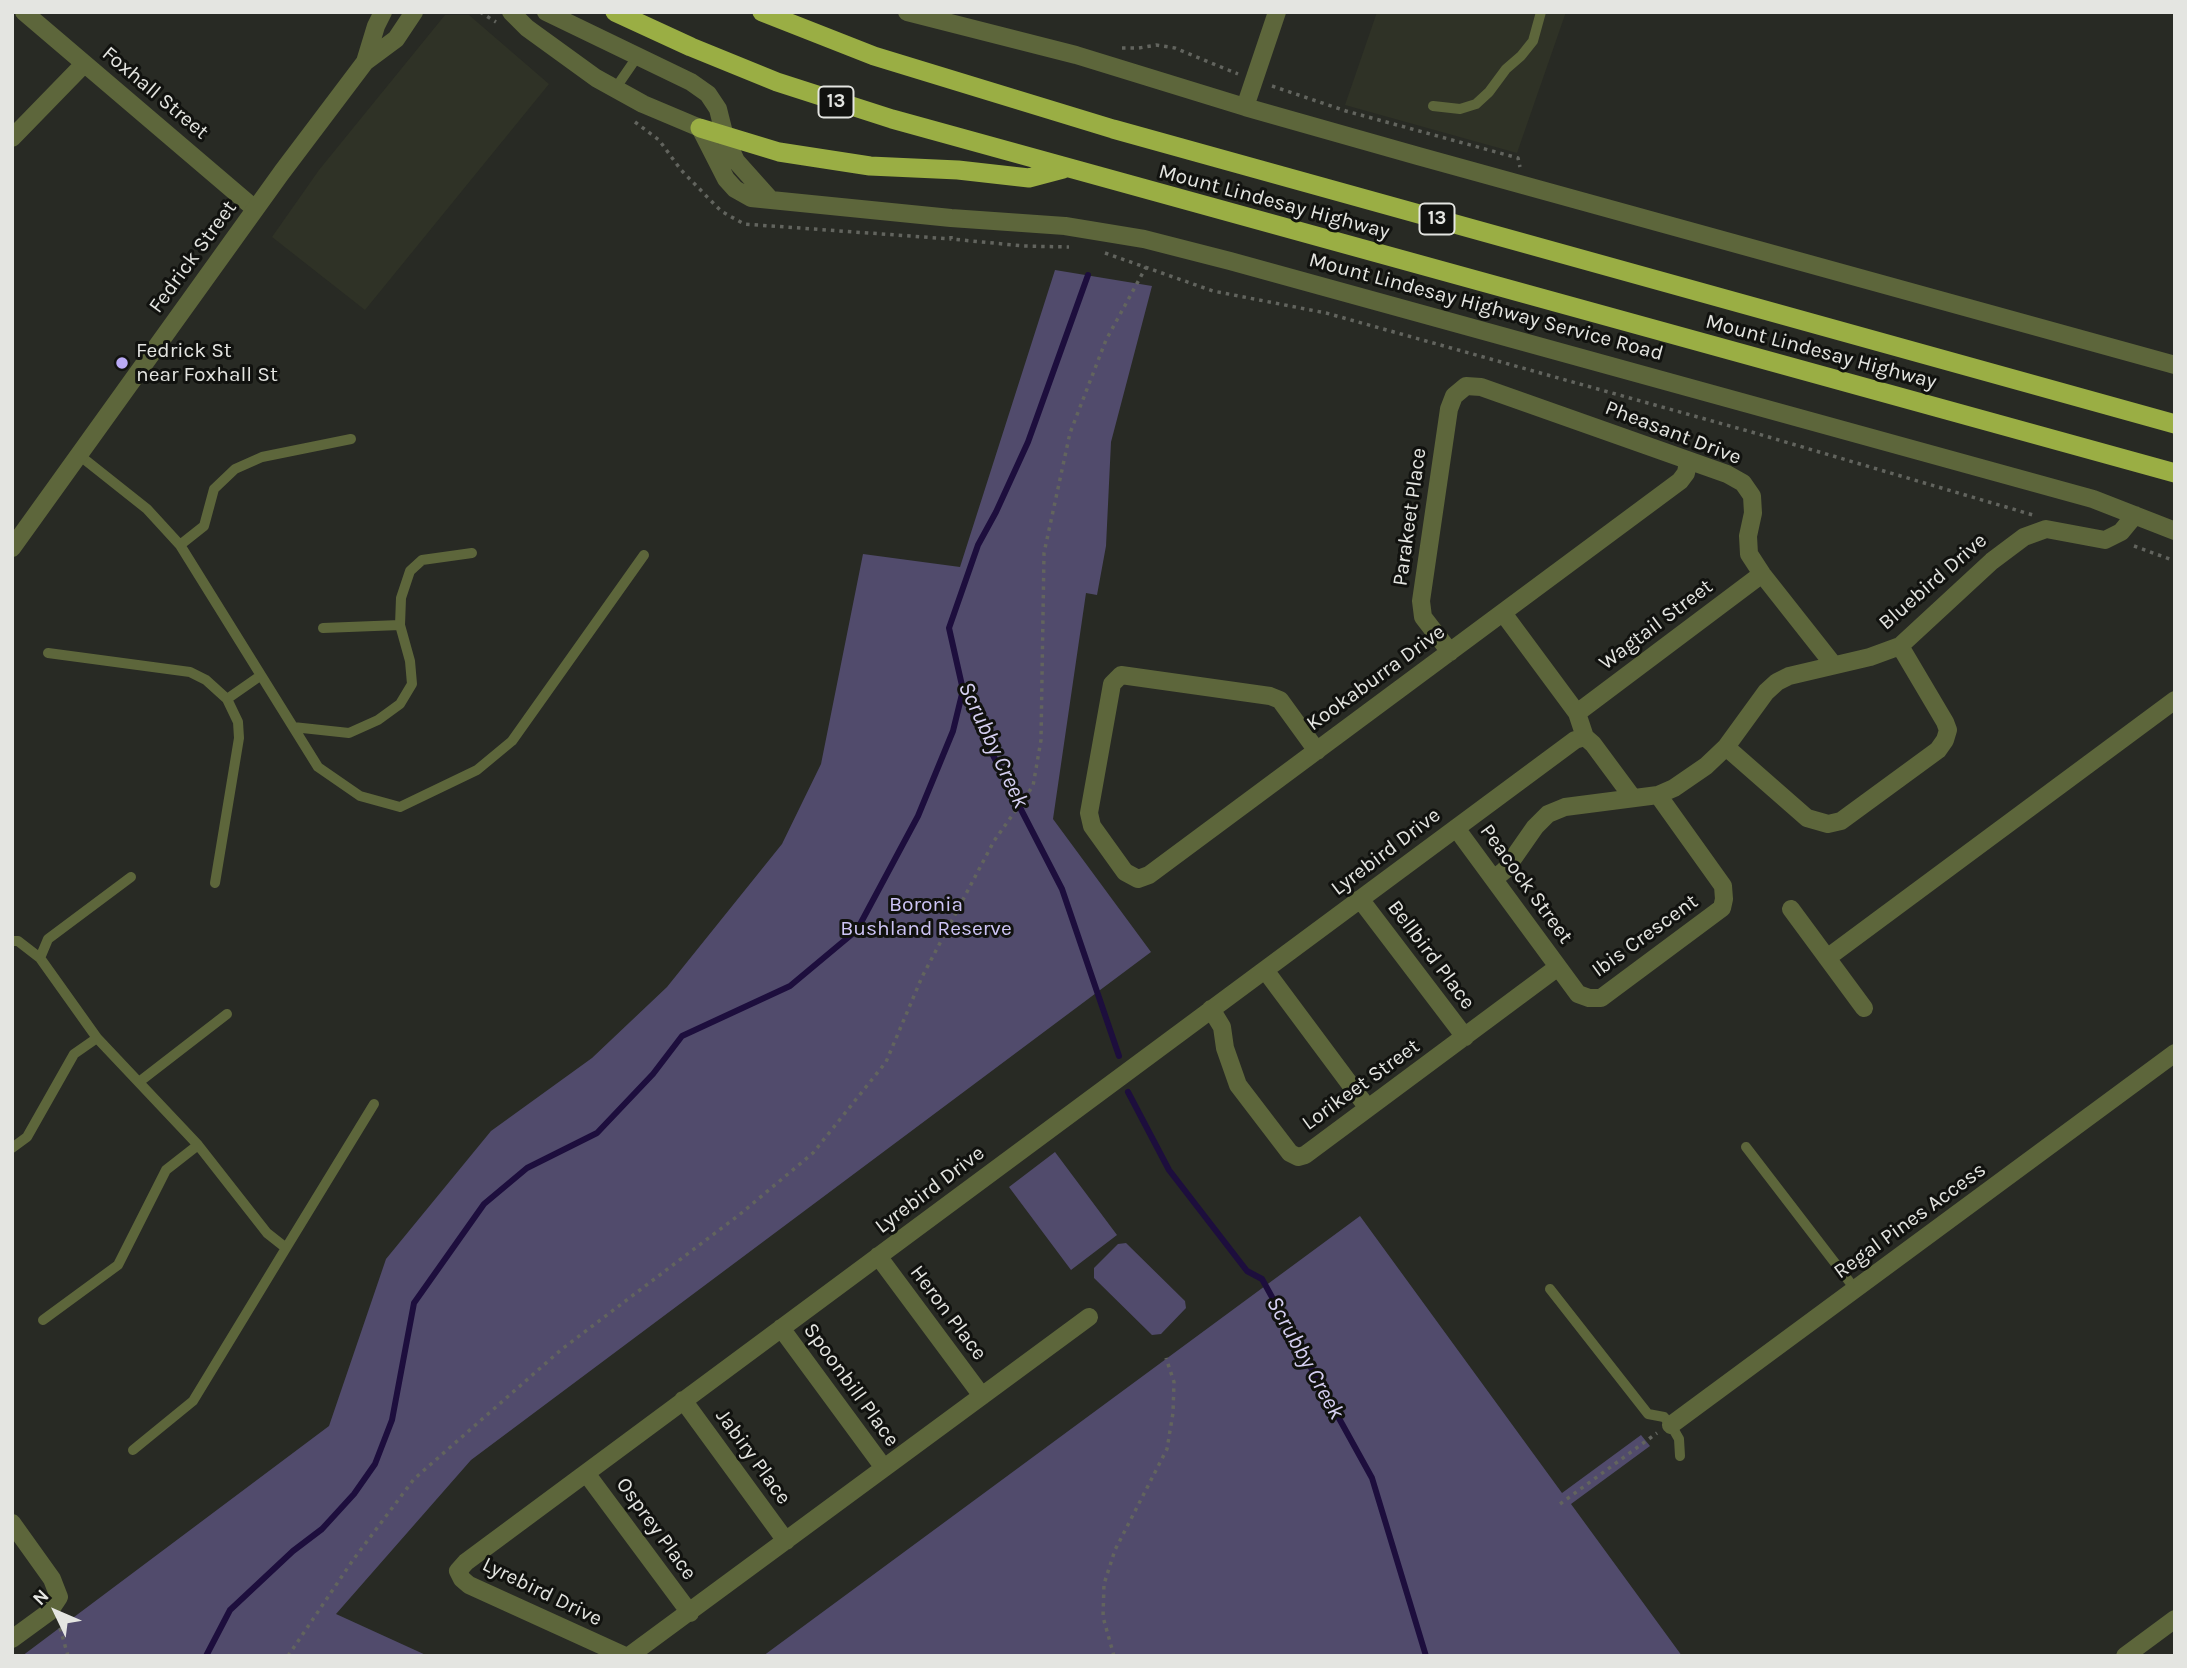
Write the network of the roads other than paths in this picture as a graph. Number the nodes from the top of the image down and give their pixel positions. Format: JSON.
{"nodes":[{"id":1,"x":24,"y":12,"type":"edge"},
{"id":2,"x":383,"y":12,"type":"edge"},
{"id":3,"x":414,"y":12,"type":"edge"},
{"id":4,"x":511,"y":12,"type":"edge"},
{"id":5,"x":545,"y":12,"type":"edge"},
{"id":6,"x":615,"y":12,"type":"edge"},
{"id":7,"x":762,"y":12,"type":"edge"},
{"id":8,"x":907,"y":12,"type":"edge"},
{"id":9,"x":1277,"y":12,"type":"edge"},
{"id":10,"x":1541,"y":12,"type":"edge"},
{"id":11,"x":637,"y":57,"type":"junction"},
{"id":12,"x":365,"y":62,"type":"junction"},
{"id":13,"x":84,"y":64,"type":"junction"},
{"id":14,"x":615,"y":89,"type":"junction"},
{"id":15,"x":1433,"y":106,"type":"dead end"},
{"id":16,"x":1245,"y":107,"type":"junction"},
{"id":17,"x":700,"y":128,"type":"junction"},
{"id":18,"x":725,"y":137,"type":"junction"},
{"id":19,"x":12,"y":138,"type":"edge"},
{"id":20,"x":1065,"y":168,"type":"junction"},
{"id":21,"x":770,"y":199,"type":"junction"},
{"id":22,"x":255,"y":209,"type":"junction"},
{"id":23,"x":2175,"y":365,"type":"edge"},
{"id":24,"x":1466,"y":386,"type":"joint"},
{"id":25,"x":2175,"y":424,"type":"edge"},
{"id":26,"x":351,"y":439,"type":"dead end"},
{"id":27,"x":79,"y":455,"type":"junction"},
{"id":28,"x":1688,"y":461,"type":"junction"},
{"id":29,"x":2175,"y":473,"type":"edge"},
{"id":30,"x":2135,"y":515,"type":"junction"},
{"id":31,"x":2175,"y":531,"type":"edge"},
{"id":32,"x":180,"y":545,"type":"junction"},
{"id":33,"x":12,"y":548,"type":"edge"},
{"id":34,"x":472,"y":553,"type":"dead end"},
{"id":35,"x":644,"y":555,"type":"dead end"},
{"id":36,"x":1762,"y":574,"type":"junction"},
{"id":37,"x":1503,"y":613,"type":"junction"},
{"id":38,"x":400,"y":625,"type":"junction"},
{"id":39,"x":323,"y":628,"type":"dead end"},
{"id":40,"x":1900,"y":646,"type":"junction"},
{"id":41,"x":1450,"y":652,"type":"junction"},
{"id":42,"x":48,"y":653,"type":"dead end"},
{"id":43,"x":1833,"y":664,"type":"junction"},
{"id":44,"x":260,"y":676,"type":"junction"},
{"id":45,"x":227,"y":699,"type":"junction"},
{"id":46,"x":2175,"y":699,"type":"edge"},
{"id":47,"x":1577,"y":713,"type":"junction"},
{"id":48,"x":293,"y":727,"type":"junction"},
{"id":49,"x":1584,"y":737,"type":"junction"},
{"id":50,"x":1726,"y":747,"type":"junction"},
{"id":51,"x":1317,"y":751,"type":"junction"},
{"id":52,"x":1658,"y":795,"type":"junction"},
{"id":53,"x":1633,"y":797,"type":"junction"},
{"id":54,"x":1457,"y":828,"type":"junction"},
{"id":55,"x":131,"y":877,"type":"dead end"},
{"id":56,"x":1494,"y":879,"type":"junction"},
{"id":57,"x":215,"y":883,"type":"dead end"},
{"id":58,"x":1360,"y":899,"type":"junction"},
{"id":59,"x":1791,"y":909,"type":"dead end"},
{"id":60,"x":12,"y":941,"type":"edge"},
{"id":61,"x":40,"y":958,"type":"junction"},
{"id":62,"x":1827,"y":958,"type":"junction"},
{"id":63,"x":1559,"y":967,"type":"junction"},
{"id":64,"x":1265,"y":970,"type":"junction"},
{"id":65,"x":1864,"y":1008,"type":"dead end"},
{"id":66,"x":1211,"y":1009,"type":"junction"},
{"id":67,"x":227,"y":1014,"type":"dead end"},
{"id":68,"x":1465,"y":1037,"type":"junction"},
{"id":69,"x":97,"y":1038,"type":"junction"},
{"id":70,"x":2175,"y":1053,"type":"edge"},
{"id":71,"x":139,"y":1082,"type":"junction"},
{"id":72,"x":374,"y":1104,"type":"dead end"},
{"id":73,"x":1367,"y":1107,"type":"junction"},
{"id":74,"x":198,"y":1145,"type":"junction"},
{"id":75,"x":1746,"y":1147,"type":"dead end"},
{"id":76,"x":12,"y":1148,"type":"edge"},
{"id":77,"x":286,"y":1248,"type":"junction"},
{"id":78,"x":878,"y":1256,"type":"junction"},
{"id":79,"x":1550,"y":1289,"type":"dead end"},
{"id":80,"x":1855,"y":1290,"type":"junction"},
{"id":81,"x":1089,"y":1317,"type":"dead end"},
{"id":82,"x":43,"y":1320,"type":"dead end"},
{"id":83,"x":781,"y":1328,"type":"junction"},
{"id":84,"x":982,"y":1396,"type":"junction"},
{"id":85,"x":683,"y":1401,"type":"junction"},
{"id":86,"x":1671,"y":1425,"type":"junction"},
{"id":87,"x":133,"y":1450,"type":"dead end"},
{"id":88,"x":1680,"y":1456,"type":"dead end"},
{"id":89,"x":884,"y":1468,"type":"junction"},
{"id":90,"x":586,"y":1473,"type":"junction"},
{"id":91,"x":12,"y":1523,"type":"edge"},
{"id":92,"x":786,"y":1541,"type":"junction"},
{"id":93,"x":690,"y":1613,"type":"junction"},
{"id":94,"x":2175,"y":1619,"type":"edge"},
{"id":95,"x":12,"y":1639,"type":"edge"},
{"id":96,"x":627,"y":1656,"type":"edge"},
{"id":97,"x":2125,"y":1656,"type":"edge"}],
"edges":[{"from":1,"to":13,"type":"street","name":"Foxhall Street"},
{"from":2,"to":12,"type":"street","name":"Fedrick Street"},
{"from":3,"to":12,"type":"street","name":"Fedrick Street"},
{"from":4,"to":14,"type":"street"},
{"from":5,"to":11,"type":"street"},
{"from":6,"to":20,"type":"highway","name":"Mount Lindesay Highway","number":"13"},
{"from":7,"to":25,"type":"highway","name":"Mount Lindesay Highway","number":"13"},
{"from":8,"to":16,"type":"street"},
{"from":9,"to":16,"type":"street"},
{"from":10,"to":15,"type":"lane"},
{"from":11,"to":14,"type":"lane"},
{"from":11,"to":18,"type":"street"},
{"from":12,"to":22,"type":"street","name":"Fedrick Street"},
{"from":13,"to":19,"type":"street"},
{"from":13,"to":22,"type":"street","name":"Foxhall Street"},
{"from":14,"to":17,"type":"street"},
{"from":16,"to":23,"type":"street"},
{"from":17,"to":18,"type":"highway"},
{"from":17,"to":21,"type":"street","name":"Mount Lindesay Highway Service Road"},
{"from":18,"to":20,"type":"highway"},
{"from":18,"to":21,"type":"street"},
{"from":20,"to":29,"type":"highway","name":"Mount Lindesay Highway","number":"13"},
{"from":21,"to":30,"type":"street","name":"Mount Lindesay Highway Service Road"},
{"from":22,"to":27,"type":"street","name":"Fedrick Street"},
{"from":24,"to":28,"type":"street","name":"Pheasant Drive"},
{"from":24,"to":41,"type":"street","name":"Parakeet Place"},
{"from":26,"to":32,"type":"lane"},
{"from":27,"to":32,"type":"lane"},
{"from":27,"to":33,"type":"street","name":"Fedrick Street"},
{"from":28,"to":36,"type":"street","name":"Pheasant Drive"},
{"from":28,"to":37,"type":"street","name":"Kookaburra Drive"},
{"from":30,"to":31,"type":"street","name":"Mount Lindesay Highway Service Road"},
{"from":30,"to":40,"type":"street","name":"Bluebird Drive"},
{"from":32,"to":44,"type":"lane"},
{"from":34,"to":38,"type":"lane"},
{"from":35,"to":48,"type":"lane"},
{"from":36,"to":43,"type":"street","name":"Pheasant Drive"},
{"from":36,"to":47,"type":"street","name":"Wagtail Street"},
{"from":37,"to":41,"type":"street","name":"Kookaburra Drive"},
{"from":37,"to":47,"type":"street"},
{"from":38,"to":39,"type":"lane"},
{"from":38,"to":48,"type":"lane"},
{"from":40,"to":43,"type":"street","name":"Bluebird Drive"},
{"from":40,"to":50,"type":"street"},
{"from":41,"to":51,"type":"street","name":"Kookaburra Drive"},
{"from":42,"to":45,"type":"lane"},
{"from":43,"to":50,"type":"street","name":"Bluebird Drive"},
{"from":44,"to":45,"type":"lane"},
{"from":44,"to":48,"type":"lane"},
{"from":45,"to":57,"type":"lane"},
{"from":46,"to":62,"type":"street"},
{"from":47,"to":49,"type":"street"},
{"from":49,"to":53,"type":"street"},
{"from":49,"to":54,"type":"street","name":"Lyrebird Drive"},
{"from":50,"to":52,"type":"street","name":"Bluebird Drive"},
{"from":51,"to":51,"type":"street","name":"Kookaburra Drive"},
{"from":52,"to":53,"type":"street","name":"Bluebird Drive"},
{"from":52,"to":63,"type":"street","name":"Ibis Crescent"},
{"from":53,"to":56,"type":"street","name":"Bluebird Drive"},
{"from":54,"to":56,"type":"street","name":"Peacock Street"},
{"from":54,"to":58,"type":"street","name":"Lyrebird Drive"},
{"from":55,"to":61,"type":"lane"},
{"from":56,"to":63,"type":"street","name":"Peacock Street"},
{"from":58,"to":64,"type":"street","name":"Lyrebird Drive"},
{"from":58,"to":68,"type":"street","name":"Bellbird Place"},
{"from":59,"to":62,"type":"street"},
{"from":60,"to":61,"type":"lane"},
{"from":61,"to":69,"type":"lane"},
{"from":62,"to":65,"type":"street"},
{"from":63,"to":68,"type":"street","name":"Lorikeet Street"},
{"from":64,"to":66,"type":"street","name":"Lyrebird Drive"},
{"from":64,"to":73,"type":"street"},
{"from":66,"to":73,"type":"street","name":"Lorikeet Street"},
{"from":66,"to":78,"type":"street","name":"Lyrebird Drive"},
{"from":67,"to":71,"type":"lane"},
{"from":68,"to":73,"type":"street","name":"Lorikeet Street"},
{"from":69,"to":71,"type":"lane"},
{"from":69,"to":76,"type":"lane"},
{"from":70,"to":80,"type":"street","name":"Regal Pines Access"},
{"from":71,"to":74,"type":"lane"},
{"from":72,"to":77,"type":"lane"},
{"from":74,"to":77,"type":"lane"},
{"from":74,"to":82,"type":"lane"},
{"from":75,"to":80,"type":"lane"},
{"from":77,"to":87,"type":"lane"},
{"from":78,"to":83,"type":"street","name":"Lyrebird Drive"},
{"from":78,"to":84,"type":"street","name":"Heron Place"},
{"from":79,"to":86,"type":"lane"},
{"from":80,"to":86,"type":"street","name":"Regal Pines Access"},
{"from":81,"to":84,"type":"street","name":"Lyrebird Drive"},
{"from":83,"to":85,"type":"street","name":"Lyrebird Drive"},
{"from":83,"to":89,"type":"street","name":"Spoonbill Place"},
{"from":84,"to":89,"type":"street","name":"Lyrebird Drive"},
{"from":85,"to":90,"type":"street","name":"Lyrebird Drive"},
{"from":85,"to":92,"type":"street","name":"Jabiry Place"},
{"from":86,"to":88,"type":"lane"},
{"from":89,"to":92,"type":"street","name":"Lyrebird Drive"},
{"from":90,"to":93,"type":"street","name":"Osprey Place"},
{"from":90,"to":96,"type":"street","name":"Lyrebird Drive"},
{"from":91,"to":95,"type":"street"},
{"from":92,"to":93,"type":"street","name":"Lyrebird Drive"},
{"from":93,"to":96,"type":"street","name":"Lyrebird Drive"},
{"from":94,"to":97,"type":"street"}]}
